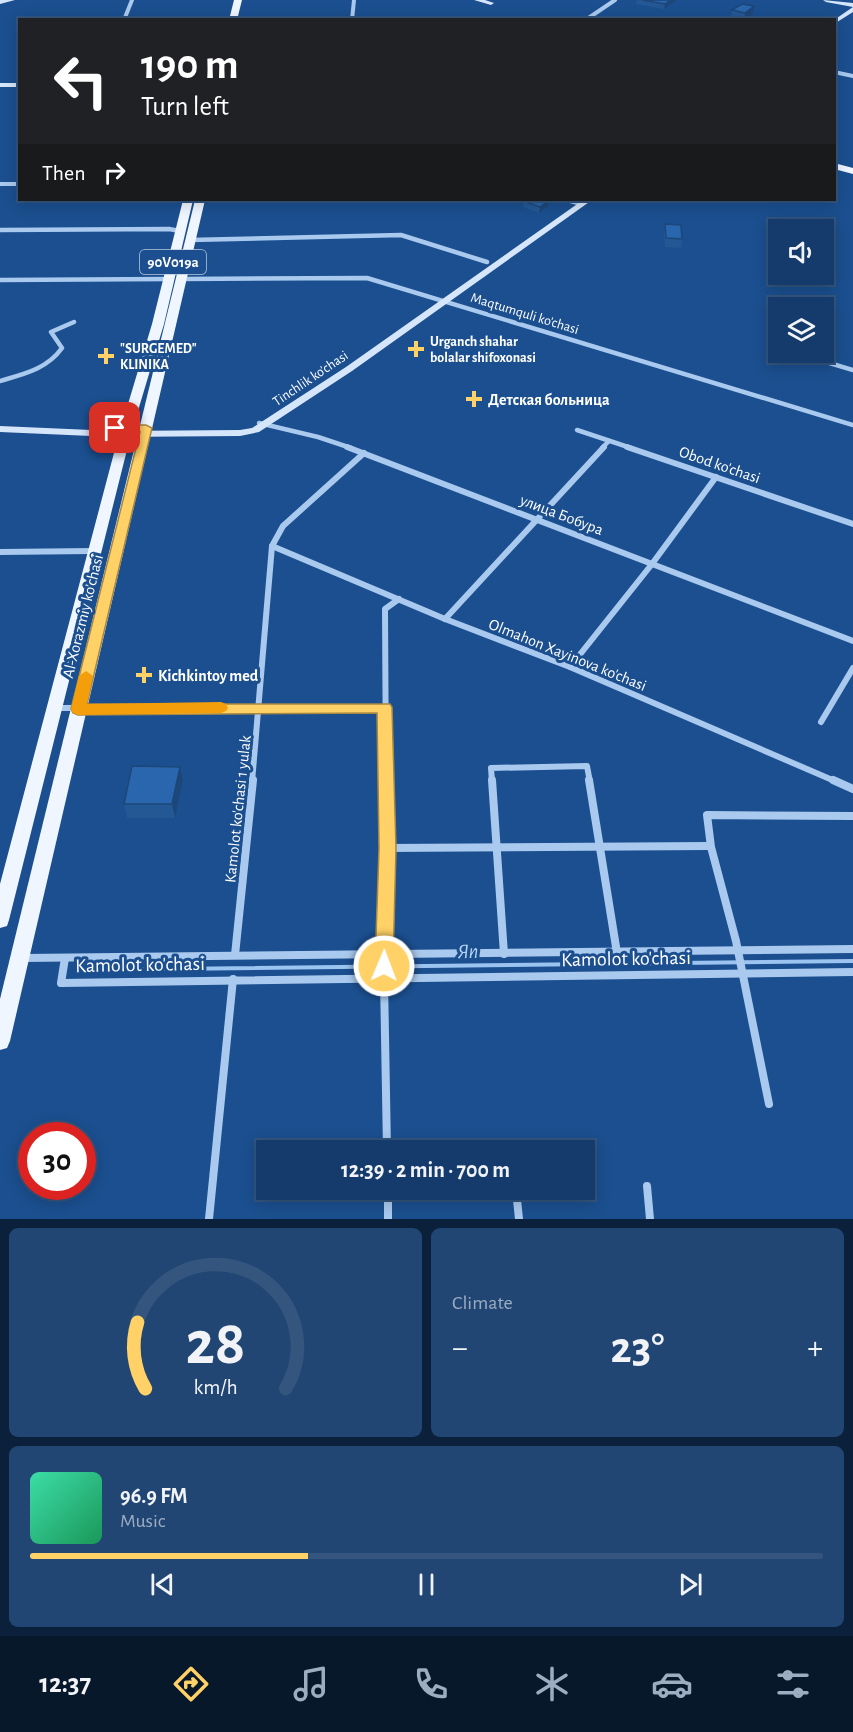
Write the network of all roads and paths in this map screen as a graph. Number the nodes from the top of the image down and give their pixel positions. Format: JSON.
{"nodes":[{"id":1,"x":12,"y":0,"type":"edge"},
{"id":2,"x":132,"y":0,"type":"edge"},
{"id":3,"x":238,"y":0,"type":"edge"},
{"id":4,"x":247,"y":0,"type":"edge"},
{"id":5,"x":354,"y":0,"type":"edge"},
{"id":6,"x":477,"y":0,"type":"edge"},
{"id":7,"x":615,"y":0,"type":"edge"},
{"id":8,"x":826,"y":0,"type":"edge"},
{"id":9,"x":0,"y":2,"type":"edge"},
{"id":10,"x":491,"y":3,"type":"dead end"},
{"id":11,"x":853,"y":7,"type":"edge"},
{"id":12,"x":853,"y":15,"type":"edge"},
{"id":13,"x":125,"y":18,"type":"edge"},
{"id":14,"x":234,"y":18,"type":"edge"},
{"id":15,"x":243,"y":18,"type":"edge"},
{"id":16,"x":352,"y":18,"type":"edge"},
{"id":17,"x":590,"y":18,"type":"edge"},
{"id":18,"x":836,"y":20,"type":"edge"},
{"id":19,"x":836,"y":27,"type":"edge"},
{"id":20,"x":836,"y":72,"type":"edge"},
{"id":21,"x":853,"y":76,"type":"edge"},
{"id":22,"x":0,"y":85,"type":"edge"},
{"id":23,"x":18,"y":85,"type":"edge"},
{"id":24,"x":0,"y":92,"type":"edge"},
{"id":25,"x":18,"y":92,"type":"edge"},
{"id":26,"x":836,"y":167,"type":"edge"},
{"id":27,"x":853,"y":171,"type":"edge"},
{"id":28,"x":836,"y":173,"type":"edge"},
{"id":29,"x":853,"y":177,"type":"edge"},
{"id":30,"x":0,"y":184,"type":"edge"},
{"id":31,"x":18,"y":184,"type":"edge"},
{"id":32,"x":188,"y":201,"type":"edge"},
{"id":33,"x":200,"y":201,"type":"edge"},
{"id":34,"x":578,"y":201,"type":"edge"},
{"id":35,"x":0,"y":230,"type":"edge"},
{"id":36,"x":185,"y":235,"type":"junction"},
{"id":37,"x":487,"y":262,"type":"junction"},
{"id":38,"x":176,"y":279,"type":"junction"},
{"id":39,"x":0,"y":280,"type":"edge"},
{"id":40,"x":440,"y":300,"type":"junction"},
{"id":41,"x":74,"y":322,"type":"dead end"},
{"id":42,"x":830,"y":363,"type":"edge"},
{"id":43,"x":853,"y":370,"type":"edge"},
{"id":44,"x":0,"y":381,"type":"edge"},
{"id":45,"x":0,"y":424,"type":"edge"},
{"id":46,"x":262,"y":424,"type":"junction"},
{"id":47,"x":853,"y":424,"type":"edge"},
{"id":48,"x":0,"y":430,"type":"edge"},
{"id":49,"x":577,"y":430,"type":"dead end"},
{"id":50,"x":126,"y":431,"type":"junction"},
{"id":51,"x":146,"y":431,"type":"junction"},
{"id":52,"x":609,"y":441,"type":"junction"},
{"id":53,"x":364,"y":453,"type":"junction"},
{"id":54,"x":716,"y":477,"type":"junction"},
{"id":55,"x":537,"y":519,"type":"junction"},
{"id":56,"x":853,"y":524,"type":"edge"},
{"id":57,"x":272,"y":546,"type":"junction"},
{"id":58,"x":94,"y":551,"type":"junction"},
{"id":59,"x":0,"y":552,"type":"edge"},
{"id":60,"x":652,"y":564,"type":"junction"},
{"id":61,"x":399,"y":599,"type":"junction"},
{"id":62,"x":445,"y":619,"type":"junction"},
{"id":63,"x":853,"y":641,"type":"edge"},
{"id":64,"x":570,"y":667,"type":"junction"},
{"id":65,"x":853,"y":668,"type":"edge"},
{"id":66,"x":260,"y":707,"type":"junction"},
{"id":67,"x":385,"y":707,"type":"junction"},
{"id":68,"x":53,"y":708,"type":"junction"},
{"id":69,"x":78,"y":709,"type":"junction"},
{"id":70,"x":821,"y":722,"type":"dead end"},
{"id":71,"x":853,"y":789,"type":"edge"},
{"id":72,"x":853,"y":816,"type":"edge"},
{"id":73,"x":600,"y":846,"type":"junction"},
{"id":74,"x":709,"y":846,"type":"junction"},
{"id":75,"x":497,"y":847,"type":"junction"},
{"id":76,"x":387,"y":848,"type":"junction"},
{"id":77,"x":0,"y":920,"type":"edge"},
{"id":78,"x":853,"y":949,"type":"edge"},
{"id":79,"x":738,"y":950,"type":"junction"},
{"id":80,"x":617,"y":953,"type":"junction"},
{"id":81,"x":384,"y":954,"type":"junction"},
{"id":82,"x":504,"y":954,"type":"junction"},
{"id":83,"x":235,"y":955,"type":"junction"},
{"id":84,"x":20,"y":958,"type":"junction"},
{"id":85,"x":65,"y":958,"type":"junction"},
{"id":86,"x":741,"y":972,"type":"junction"},
{"id":87,"x":853,"y":972,"type":"edge"},
{"id":88,"x":384,"y":978,"type":"junction"},
{"id":89,"x":233,"y":979,"type":"junction"},
{"id":90,"x":0,"y":1041,"type":"edge"},
{"id":91,"x":768,"y":1104,"type":"dead end"},
{"id":92,"x":387,"y":1140,"type":"edge"},
{"id":93,"x":647,"y":1186,"type":"dead end"},
{"id":94,"x":388,"y":1200,"type":"edge"},
{"id":95,"x":517,"y":1200,"type":"edge"},
{"id":96,"x":209,"y":1219,"type":"edge"},
{"id":97,"x":388,"y":1219,"type":"edge"},
{"id":98,"x":519,"y":1219,"type":"edge"},
{"id":99,"x":650,"y":1219,"type":"edge"}],
"edges":[{"from":1,"to":9,"type":"main road"},
{"from":2,"to":13,"type":"street"},
{"from":3,"to":14,"type":"main road"},
{"from":4,"to":15,"type":"main road"},
{"from":5,"to":16,"type":"street"},
{"from":6,"to":10,"type":"main road"},
{"from":7,"to":17,"type":"street"},
{"from":8,"to":11,"type":"main road"},
{"from":11,"to":18,"type":"main road"},
{"from":12,"to":19,"type":"main road"},
{"from":20,"to":21,"type":"street"},
{"from":22,"to":23,"type":"main road"},
{"from":24,"to":25,"type":"main road"},
{"from":26,"to":27,"type":"main road"},
{"from":28,"to":29,"type":"main road"},
{"from":30,"to":31,"type":"street"},
{"from":32,"to":36,"type":"main road","name":"Al-Xorazmiy ko’chasi","number":"90V019a"},
{"from":33,"to":36,"type":"main road","name":"Al-Xorazmiy ko’chasi","number":"90V019a"},
{"from":34,"to":37,"type":"main road","name":"Tinchlik ko'chasi"},
{"from":34,"to":40,"type":"main road","name":"Tinchlik ko'chasi"},
{"from":35,"to":36,"type":"street"},
{"from":36,"to":37,"type":"street"},
{"from":36,"to":38,"type":"main road","name":"Al-Xorazmiy ko’chasi","number":"90V019a"},
{"from":37,"to":40,"type":"main road","name":"Tinchlik ko'chasi"},
{"from":38,"to":39,"type":"street","name":"Maqtumquli ko'chasi"},
{"from":38,"to":40,"type":"street","name":"Maqtumquli ko'chasi"},
{"from":38,"to":50,"type":"main road","name":"Al-Xorazmiy ko’chasi","number":"90V019a"},
{"from":38,"to":51,"type":"main road","name":"Al-Xorazmiy ko’chasi","number":"90V019a"},
{"from":40,"to":46,"type":"main road","name":"Tinchlik ko'chasi"},
{"from":40,"to":47,"type":"street","name":"Maqtumquli ko'chasi"},
{"from":41,"to":44,"type":"street"},
{"from":42,"to":43,"type":"street"},
{"from":45,"to":50,"type":"main road","name":"Tinchlik ko'chasi"},
{"from":46,"to":51,"type":"main road","name":"Tinchlik ko'chasi"},
{"from":46,"to":53,"type":"street","name":"улица Бобура"},
{"from":48,"to":50,"type":"main road","name":"Tinchlik ko'chasi"},
{"from":49,"to":52,"type":"street","name":"Obod ko'chasi"},
{"from":50,"to":51,"type":"main road","name":"Tinchlik ko'chasi"},
{"from":50,"to":58,"type":"main road","name":"Al-Xorazmiy ko’chasi","number":"90V019a"},
{"from":51,"to":69,"type":"main road","name":"Al-Xorazmiy ko’chasi","number":"90V019a"},
{"from":52,"to":54,"type":"street","name":"Obod ko'chasi"},
{"from":52,"to":55,"type":"street"},
{"from":53,"to":55,"type":"street","name":"улица Бобура"},
{"from":53,"to":57,"type":"street","name":"Kamolot ko'chasi 1 yulak"},
{"from":54,"to":56,"type":"street","name":"Obod ko'chasi"},
{"from":54,"to":60,"type":"street"},
{"from":55,"to":60,"type":"street","name":"улица Бобура"},
{"from":55,"to":62,"type":"street"},
{"from":57,"to":61,"type":"street","name":"Olmahon Xayinova ko'chasi"},
{"from":57,"to":66,"type":"street","name":"Kamolot ko'chasi 1 yulak"},
{"from":58,"to":59,"type":"street"},
{"from":58,"to":68,"type":"main road","name":"Al-Xorazmiy ko’chasi","number":"90V019a"},
{"from":60,"to":63,"type":"street","name":"улица Бобура"},
{"from":60,"to":64,"type":"street"},
{"from":61,"to":62,"type":"street","name":"Olmahon Xayinova ko'chasi"},
{"from":61,"to":67,"type":"street"},
{"from":62,"to":64,"type":"street","name":"Olmahon Xayinova ko'chasi"},
{"from":64,"to":71,"type":"street","name":"Olmahon Xayinova ko'chasi"},
{"from":65,"to":70,"type":"street"},
{"from":66,"to":67,"type":"street"},
{"from":66,"to":69,"type":"street"},
{"from":66,"to":83,"type":"street","name":"Kamolot ko'chasi 1 yulak"},
{"from":67,"to":76,"type":"street"},
{"from":68,"to":69,"type":"street"},
{"from":68,"to":77,"type":"main road","name":"Al-Xorazmiy ko’chasi","number":"90V019a"},
{"from":69,"to":84,"type":"main road","name":"Al-Xorazmiy ko’chasi","number":"90V019a"},
{"from":72,"to":74,"type":"street"},
{"from":73,"to":74,"type":"street"},
{"from":73,"to":75,"type":"street"},
{"from":73,"to":75,"type":"street"},
{"from":73,"to":80,"type":"street"},
{"from":74,"to":79,"type":"street"},
{"from":75,"to":76,"type":"street"},
{"from":75,"to":82,"type":"street"},
{"from":76,"to":81,"type":"street"},
{"from":78,"to":79,"type":"street","name":"Kamolot ko'chasi"},
{"from":79,"to":80,"type":"street","name":"Kamolot ko'chasi"},
{"from":79,"to":86,"type":"street"},
{"from":80,"to":82,"type":"street","name":"Kamolot ko'chasi"},
{"from":81,"to":82,"type":"street","name":"Kamolot ko'chasi"},
{"from":81,"to":83,"type":"street","name":"Kamolot ko'chasi"},
{"from":81,"to":88,"type":"street"},
{"from":83,"to":85,"type":"street","name":"Kamolot ko'chasi"},
{"from":84,"to":85,"type":"street"},
{"from":84,"to":90,"type":"main road","name":"Al-Xorazmiy ko’chasi","number":"90V019a"},
{"from":85,"to":89,"type":"street","name":"Kamolot ko'chasi"},
{"from":86,"to":87,"type":"street","name":"Kamolot ko'chasi"},
{"from":86,"to":88,"type":"street","name":"Kamolot ko'chasi"},
{"from":86,"to":91,"type":"street"},
{"from":88,"to":89,"type":"street","name":"Kamolot ko'chasi"},
{"from":88,"to":92,"type":"street"},
{"from":89,"to":96,"type":"street"},
{"from":93,"to":99,"type":"street"},
{"from":94,"to":97,"type":"street"},
{"from":95,"to":98,"type":"street"}]}
